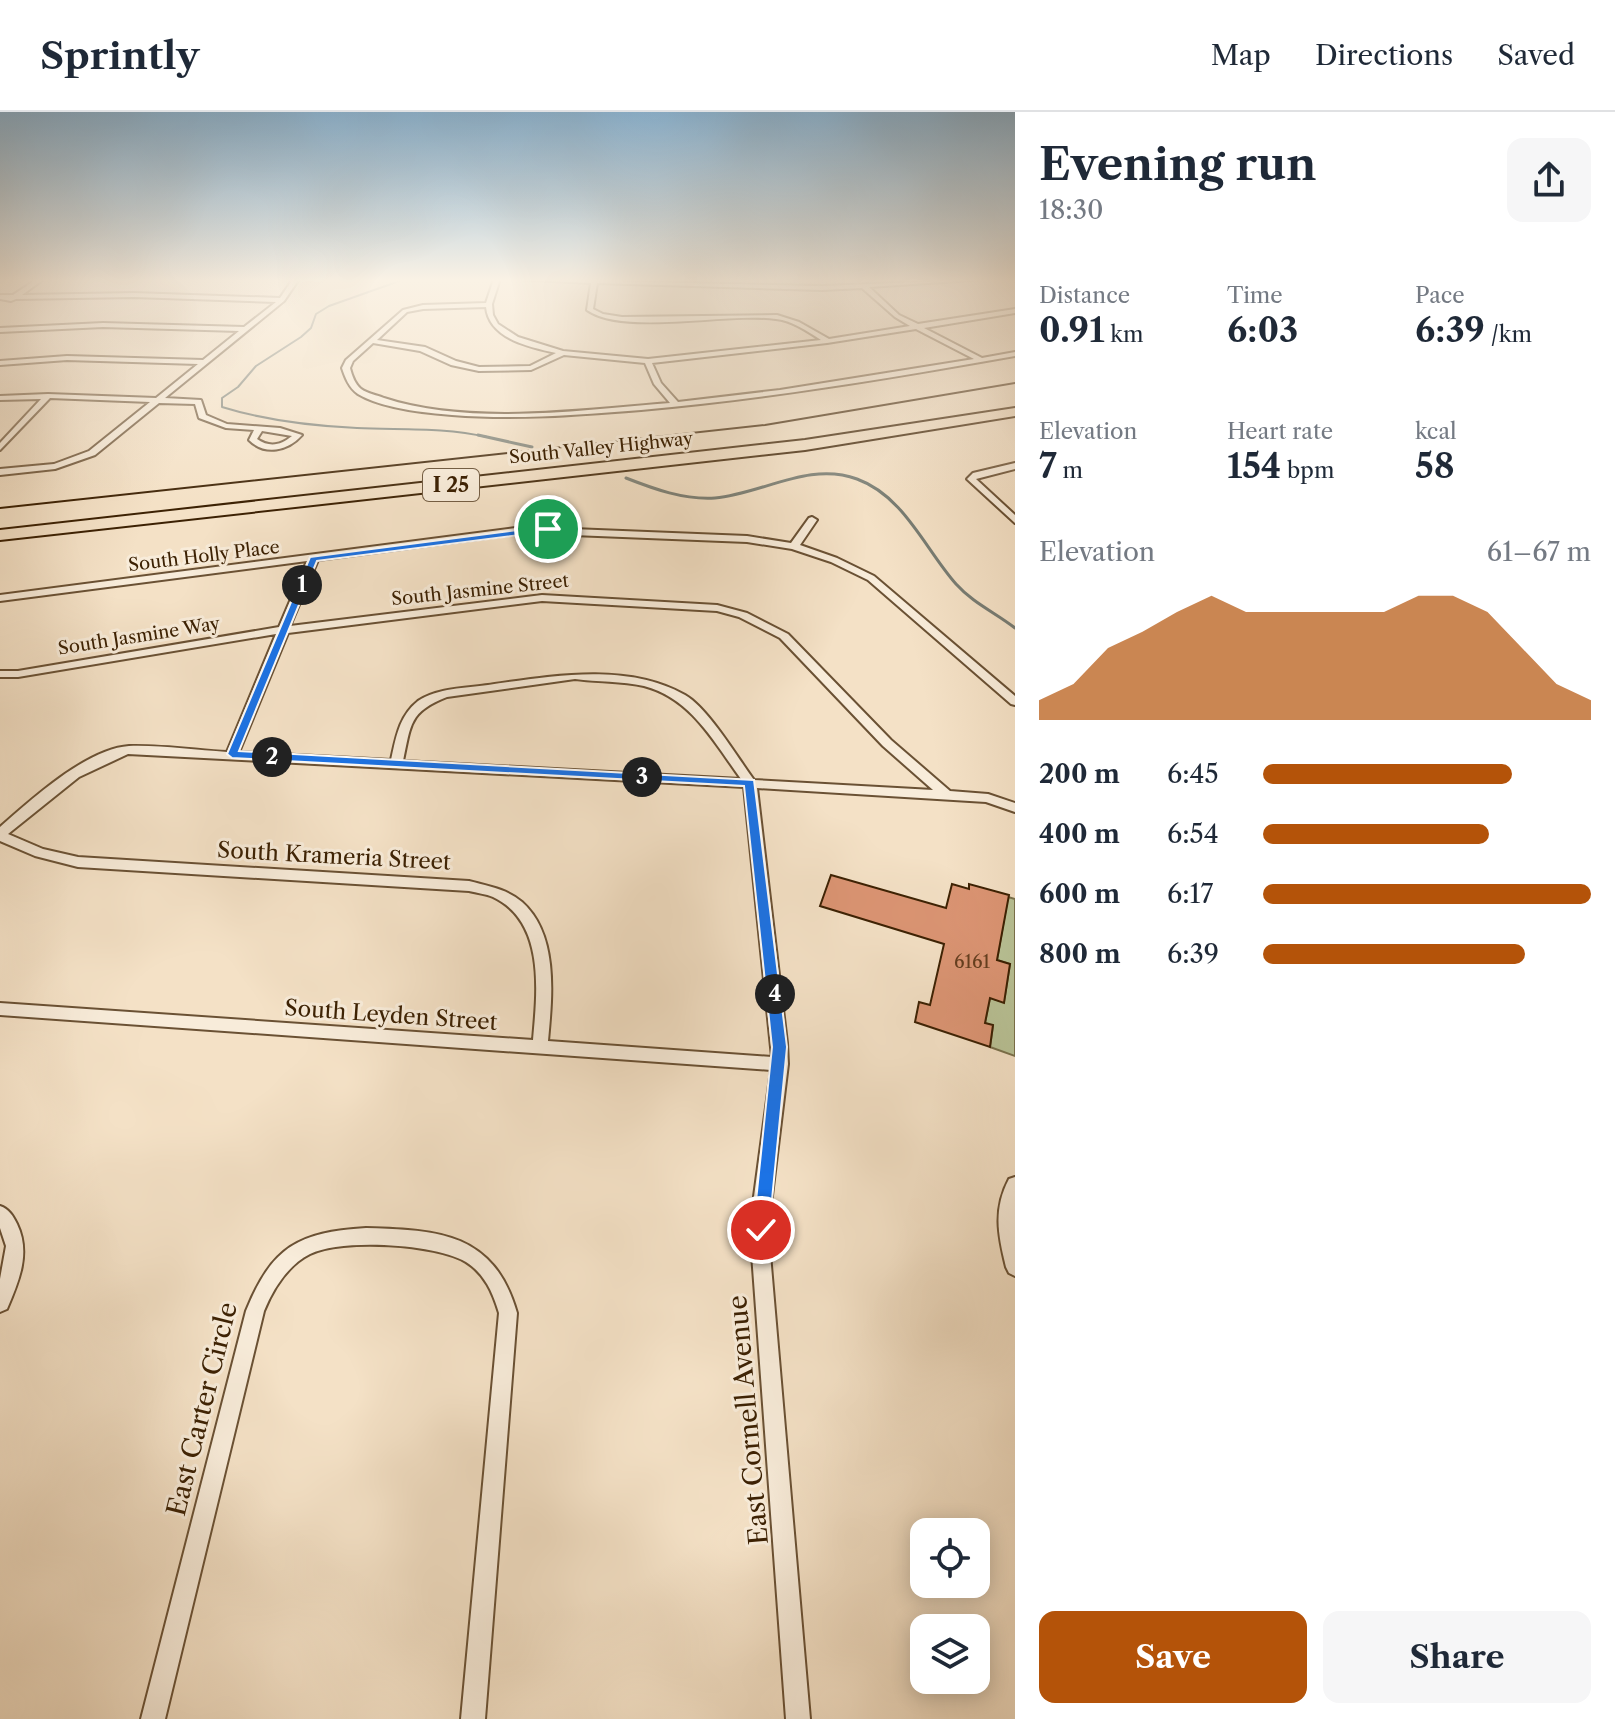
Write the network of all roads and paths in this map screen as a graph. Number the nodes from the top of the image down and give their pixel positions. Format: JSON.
{"nodes":[{"id":1,"x":215,"y":354,"type":"edge"},
{"id":2,"x":357,"y":354,"type":"edge"},
{"id":3,"x":433,"y":354,"type":"edge"},
{"id":4,"x":561,"y":354,"type":"edge"},
{"id":5,"x":574,"y":354,"type":"edge"},
{"id":6,"x":711,"y":354,"type":"edge"},
{"id":7,"x":969,"y":354,"type":"edge"},
{"id":8,"x":1015,"y":354,"type":"edge"},
{"id":9,"x":981,"y":360,"type":"junction"},
{"id":10,"x":648,"y":361,"type":"junction"},
{"id":11,"x":205,"y":362,"type":"junction"},
{"id":12,"x":0,"y":363,"type":"edge"},
{"id":13,"x":48,"y":396,"type":"junction"},
{"id":14,"x":0,"y":398,"type":"edge"},
{"id":15,"x":1015,"y":399,"type":"edge"},
{"id":16,"x":159,"y":400,"type":"junction"},
{"id":17,"x":987,"y":400,"type":"dead end"},
{"id":18,"x":674,"y":402,"type":"junction"},
{"id":19,"x":1015,"y":412,"type":"edge"},
{"id":20,"x":917,"y":416,"type":"junction"},
{"id":21,"x":1015,"y":418,"type":"edge"},
{"id":22,"x":258,"y":430,"type":"junction"},
{"id":23,"x":902,"y":432,"type":"junction"},
{"id":24,"x":0,"y":448,"type":"edge"},
{"id":25,"x":1015,"y":466,"type":"edge"},
{"id":26,"x":0,"y":472,"type":"edge"},
{"id":27,"x":0,"y":520,"type":"edge"},
{"id":28,"x":812,"y":520,"type":"dead end"},
{"id":29,"x":1015,"y":520,"type":"edge"},
{"id":30,"x":0,"y":535,"type":"edge"},
{"id":31,"x":794,"y":546,"type":"junction"},
{"id":32,"x":313,"y":559,"type":"junction"},
{"id":33,"x":0,"y":598,"type":"edge"},
{"id":34,"x":283,"y":630,"type":"junction"},
{"id":35,"x":0,"y":674,"type":"edge"},
{"id":36,"x":1015,"y":702,"type":"edge"},
{"id":37,"x":232,"y":754,"type":"junction"},
{"id":38,"x":396,"y":764,"type":"junction"},
{"id":39,"x":750,"y":783,"type":"junction"},
{"id":40,"x":946,"y":794,"type":"junction"},
{"id":41,"x":1015,"y":808,"type":"edge"},
{"id":42,"x":0,"y":835,"type":"edge"},
{"id":43,"x":0,"y":1009,"type":"edge"},
{"id":44,"x":540,"y":1047,"type":"junction"},
{"id":45,"x":780,"y":1064,"type":"junction"},
{"id":46,"x":1015,"y":1185,"type":"edge"},
{"id":47,"x":0,"y":1214,"type":"edge"},
{"id":48,"x":1015,"y":1267,"type":"edge"},
{"id":49,"x":0,"y":1303,"type":"edge"},
{"id":50,"x":153,"y":1719,"type":"edge"},
{"id":51,"x":473,"y":1719,"type":"edge"},
{"id":52,"x":798,"y":1719,"type":"edge"}],
"edges":[{"from":1,"to":11,"type":"street"},
{"from":2,"to":18,"type":"street"},
{"from":3,"to":4,"type":"street"},
{"from":5,"to":10,"type":"street"},
{"from":6,"to":10,"type":"street"},
{"from":7,"to":9,"type":"street"},
{"from":8,"to":9,"type":"street"},
{"from":9,"to":18,"type":"street"},
{"from":10,"to":18,"type":"street"},
{"from":11,"to":12,"type":"street"},
{"from":11,"to":16,"type":"street"},
{"from":13,"to":14,"type":"street"},
{"from":13,"to":16,"type":"street"},
{"from":13,"to":24,"type":"street"},
{"from":15,"to":20,"type":"highway","name":"South Valley Highway","number":"I 25"},
{"from":16,"to":22,"type":"street"},
{"from":16,"to":26,"type":"street"},
{"from":17,"to":20,"type":"highway"},
{"from":19,"to":23,"type":"highway","name":"South Valley Highway","number":"I 25"},
{"from":20,"to":27,"type":"highway","name":"South Valley Highway","number":"I 25"},
{"from":21,"to":23,"type":"highway"},
{"from":22,"to":22,"type":"street"},
{"from":23,"to":30,"type":"highway","name":"South Valley Highway","number":"I 25"},
{"from":25,"to":29,"type":"street"},
{"from":28,"to":31,"type":"street"},
{"from":31,"to":32,"type":"street","name":"South Holly Place"},
{"from":31,"to":36,"type":"street","name":"South Holly Place"},
{"from":32,"to":33,"type":"street","name":"South Holly Place"},
{"from":32,"to":34,"type":"street"},
{"from":34,"to":35,"type":"street","name":"South Jasmine Way"},
{"from":34,"to":37,"type":"street"},
{"from":34,"to":40,"type":"street","name":"South Jasmine Street"},
{"from":37,"to":38,"type":"street"},
{"from":37,"to":42,"type":"street"},
{"from":38,"to":39,"type":"street"},
{"from":38,"to":39,"type":"street"},
{"from":39,"to":40,"type":"street"},
{"from":39,"to":45,"type":"street","name":"East Cornell Avenue"},
{"from":40,"to":41,"type":"street"},
{"from":42,"to":44,"type":"street","name":"South Krameria Street"},
{"from":43,"to":44,"type":"street","name":"South Leyden Street"},
{"from":44,"to":45,"type":"street","name":"South Leyden Street"},
{"from":45,"to":52,"type":"street","name":"East Cornell Avenue"},
{"from":46,"to":48,"type":"street"},
{"from":47,"to":49,"type":"street"},
{"from":50,"to":51,"type":"street","name":"East Carter Circle"}]}
